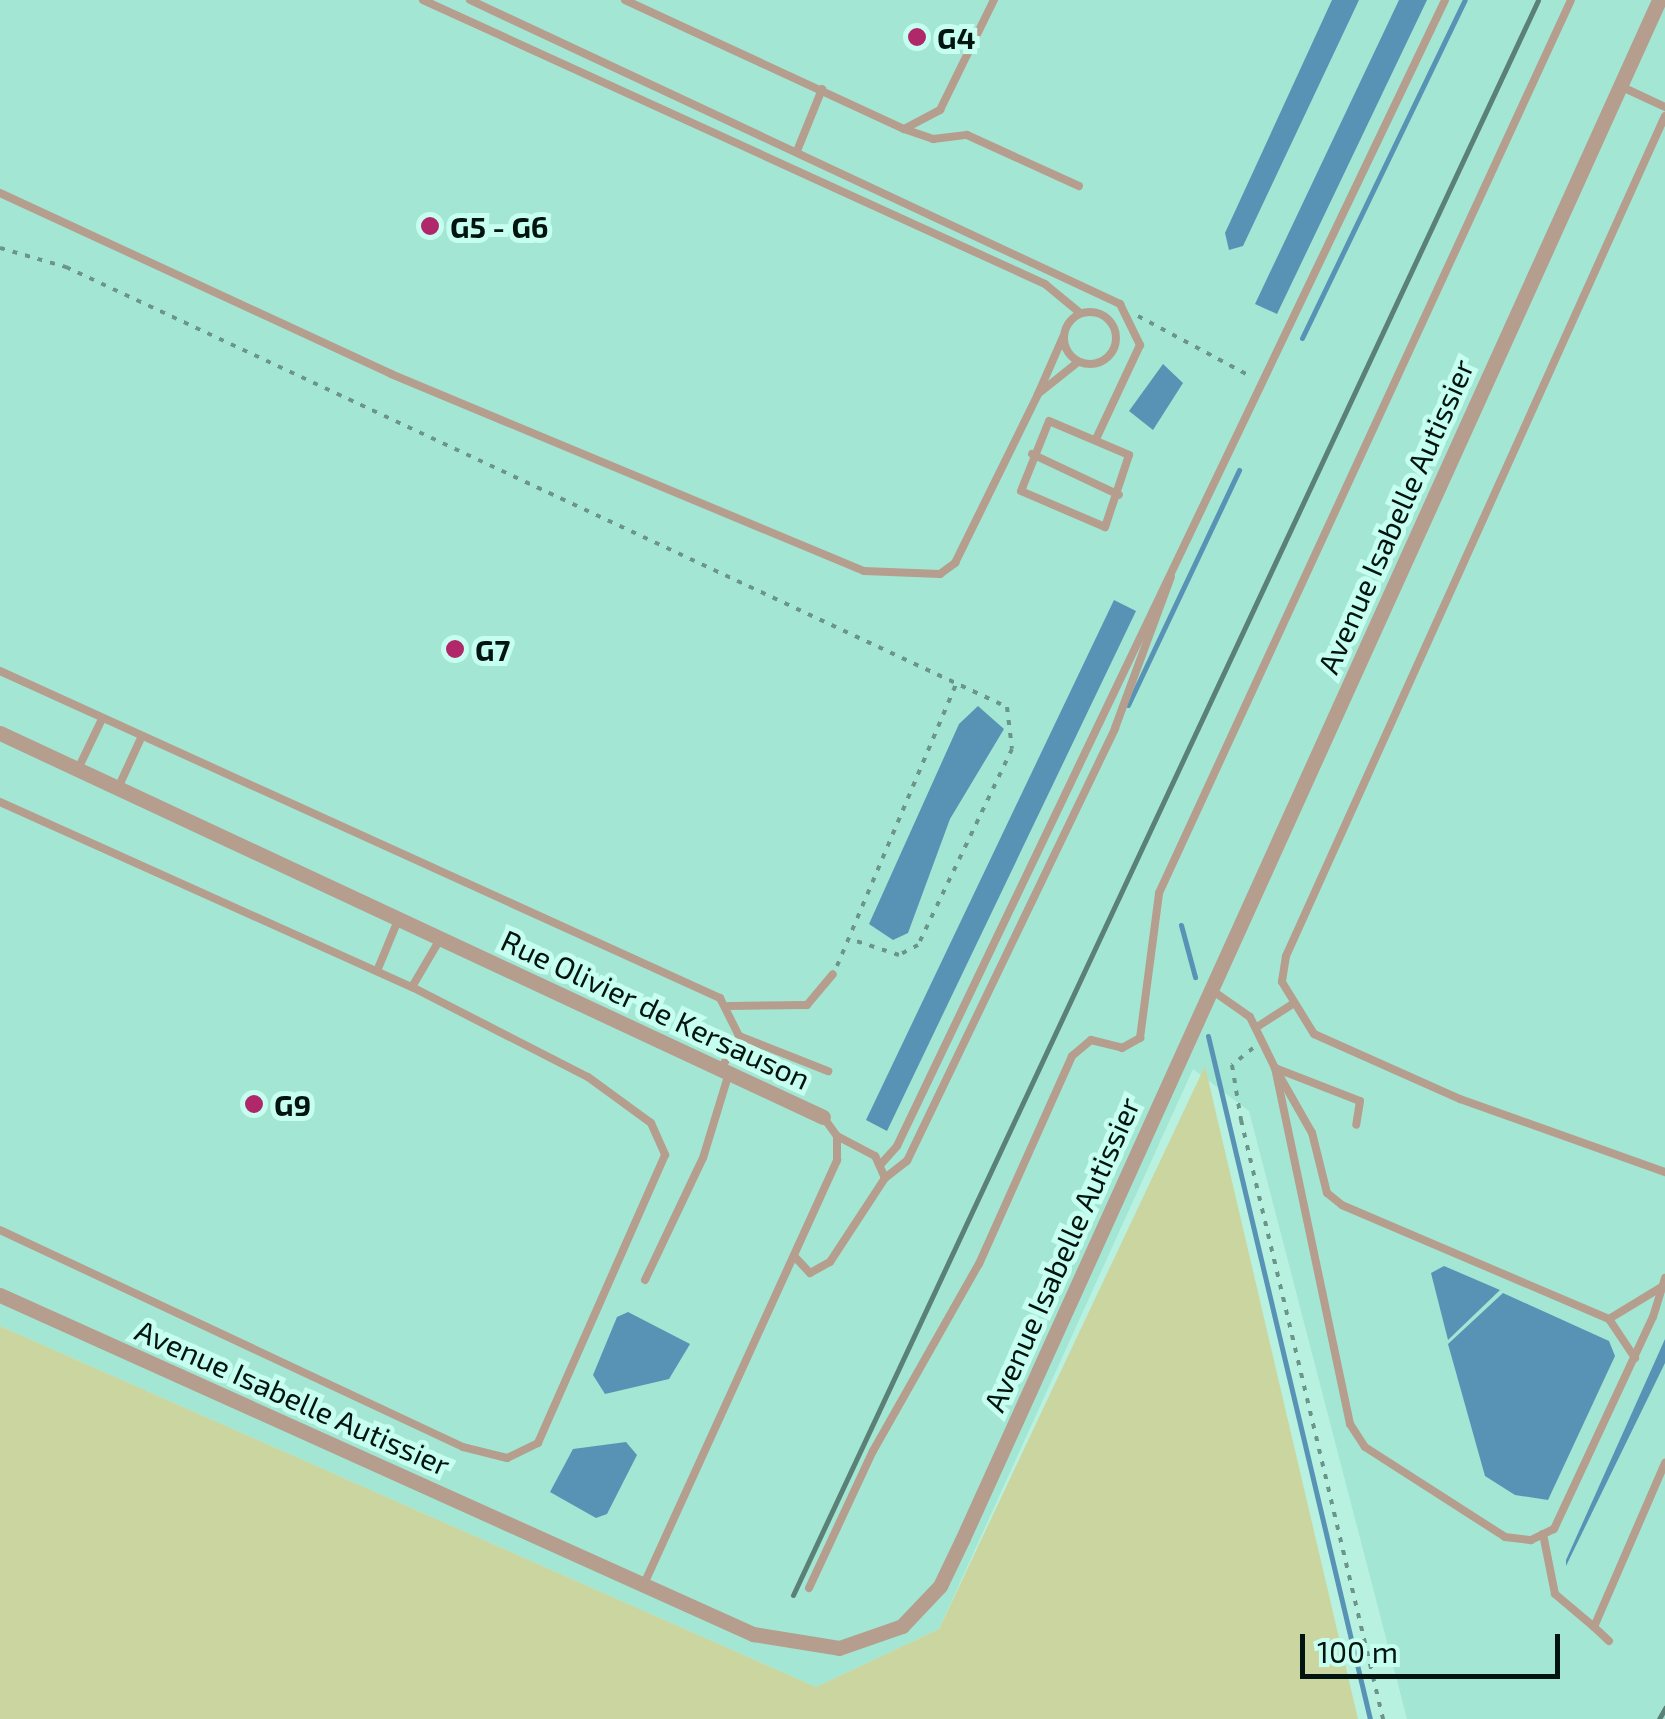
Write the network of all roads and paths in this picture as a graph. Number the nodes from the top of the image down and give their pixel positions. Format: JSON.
{"nodes":[{"id":1,"x":422,"y":0,"type":"edge"},
{"id":2,"x":470,"y":0,"type":"edge"},
{"id":3,"x":625,"y":0,"type":"edge"},
{"id":4,"x":994,"y":0,"type":"edge"},
{"id":5,"x":1446,"y":0,"type":"edge"},
{"id":6,"x":1571,"y":0,"type":"edge"},
{"id":7,"x":1660,"y":0,"type":"edge"},
{"id":8,"x":1620,"y":86,"type":"junction"},
{"id":9,"x":822,"y":88,"type":"junction"},
{"id":10,"x":1665,"y":106,"type":"edge"},
{"id":11,"x":1665,"y":116,"type":"edge"},
{"id":12,"x":904,"y":129,"type":"junction"},
{"id":13,"x":797,"y":151,"type":"junction"},
{"id":14,"x":1079,"y":186,"type":"dead end"},
{"id":15,"x":0,"y":193,"type":"edge"},
{"id":16,"x":0,"y":248,"type":"edge"},
{"id":17,"x":1130,"y":312,"type":"junction"},
{"id":18,"x":1080,"y":313,"type":"junction"},
{"id":19,"x":1064,"y":337,"type":"junction"},
{"id":20,"x":1078,"y":362,"type":"junction"},
{"id":21,"x":1038,"y":394,"type":"junction"},
{"id":22,"x":1260,"y":396,"type":"junction"},
{"id":23,"x":1096,"y":439,"type":"junction"},
{"id":24,"x":1032,"y":454,"type":"junction"},
{"id":25,"x":1119,"y":495,"type":"junction"},
{"id":26,"x":1171,"y":572,"type":"junction"},
{"id":27,"x":0,"y":671,"type":"edge"},
{"id":28,"x":956,"y":682,"type":"junction"},
{"id":29,"x":102,"y":719,"type":"junction"},
{"id":30,"x":0,"y":733,"type":"edge"},
{"id":31,"x":141,"y":738,"type":"junction"},
{"id":32,"x":78,"y":770,"type":"junction"},
{"id":33,"x":118,"y":788,"type":"junction"},
{"id":34,"x":0,"y":802,"type":"edge"},
{"id":35,"x":399,"y":918,"type":"junction"},
{"id":36,"x":440,"y":937,"type":"junction"},
{"id":37,"x":850,"y":939,"type":"junction"},
{"id":38,"x":377,"y":971,"type":"junction"},
{"id":39,"x":833,"y":974,"type":"joint"},
{"id":40,"x":412,"y":986,"type":"junction"},
{"id":41,"x":1211,"y":989,"type":"junction"},
{"id":42,"x":1290,"y":1004,"type":"junction"},
{"id":43,"x":729,"y":1006,"type":"junction"},
{"id":44,"x":1257,"y":1028,"type":"junction"},
{"id":45,"x":739,"y":1036,"type":"junction"},
{"id":46,"x":1264,"y":1039,"type":"junction"},
{"id":47,"x":1274,"y":1068,"type":"junction"},
{"id":48,"x":725,"y":1071,"type":"junction"},
{"id":49,"x":828,"y":1071,"type":"dead end"},
{"id":50,"x":823,"y":1117,"type":"joint"},
{"id":51,"x":1356,"y":1125,"type":"dead end"},
{"id":52,"x":837,"y":1136,"type":"junction"},
{"id":53,"x":881,"y":1164,"type":"junction"},
{"id":54,"x":1665,"y":1172,"type":"edge"},
{"id":55,"x":885,"y":1178,"type":"junction"},
{"id":56,"x":0,"y":1230,"type":"edge"},
{"id":57,"x":795,"y":1257,"type":"junction"},
{"id":58,"x":1665,"y":1278,"type":"edge"},
{"id":59,"x":645,"y":1280,"type":"dead end"},
{"id":60,"x":1660,"y":1288,"type":"junction"},
{"id":61,"x":0,"y":1296,"type":"edge"},
{"id":62,"x":1609,"y":1319,"type":"junction"},
{"id":63,"x":1635,"y":1358,"type":"junction"},
{"id":64,"x":1665,"y":1462,"type":"edge"},
{"id":65,"x":1543,"y":1534,"type":"junction"},
{"id":66,"x":644,"y":1584,"type":"junction"},
{"id":67,"x":809,"y":1588,"type":"dead end"},
{"id":68,"x":1594,"y":1627,"type":"junction"},
{"id":69,"x":1609,"y":1641,"type":"dead end"},
{"id":70,"x":1383,"y":1719,"type":"edge"}],
"edges":[{"from":1,"to":18,"type":"lane"},
{"from":2,"to":13,"type":"lane"},
{"from":3,"to":9,"type":"lane"},
{"from":4,"to":12,"type":"lane"},
{"from":5,"to":22,"type":"lane"},
{"from":6,"to":67,"type":"lane"},
{"from":7,"to":8,"type":"street","name":"Avenue Isabelle Autissier"},
{"from":8,"to":10,"type":"lane"},
{"from":8,"to":41,"type":"street","name":"Avenue Isabelle Autissier"},
{"from":9,"to":12,"type":"lane"},
{"from":9,"to":13,"type":"lane"},
{"from":11,"to":42,"type":"lane"},
{"from":12,"to":14,"type":"lane"},
{"from":13,"to":17,"type":"lane"},
{"from":15,"to":21,"type":"lane"},
{"from":16,"to":28,"type":"path"},
{"from":17,"to":22,"type":"path"},
{"from":17,"to":23,"type":"lane"},
{"from":18,"to":19,"type":"lane"},
{"from":18,"to":20,"type":"lane"},
{"from":19,"to":20,"type":"lane"},
{"from":19,"to":21,"type":"lane"},
{"from":20,"to":21,"type":"lane"},
{"from":22,"to":26,"type":"lane"},
{"from":23,"to":24,"type":"lane"},
{"from":23,"to":25,"type":"lane"},
{"from":24,"to":25,"type":"lane"},
{"from":24,"to":25,"type":"lane"},
{"from":26,"to":53,"type":"lane"},
{"from":26,"to":55,"type":"lane"},
{"from":27,"to":29,"type":"lane"},
{"from":28,"to":37,"type":"path"},
{"from":28,"to":37,"type":"path"},
{"from":29,"to":31,"type":"lane"},
{"from":29,"to":32,"type":"lane"},
{"from":30,"to":32,"type":"street","name":"Rue Olivier de Kersauson"},
{"from":31,"to":33,"type":"lane"},
{"from":31,"to":43,"type":"lane"},
{"from":32,"to":33,"type":"street","name":"Rue Olivier de Kersauson"},
{"from":33,"to":35,"type":"street","name":"Rue Olivier de Kersauson"},
{"from":34,"to":38,"type":"lane"},
{"from":35,"to":36,"type":"street","name":"Rue Olivier de Kersauson"},
{"from":35,"to":38,"type":"lane"},
{"from":36,"to":40,"type":"lane"},
{"from":36,"to":48,"type":"street","name":"Rue Olivier de Kersauson"},
{"from":37,"to":39,"type":"path"},
{"from":38,"to":40,"type":"lane"},
{"from":39,"to":43,"type":"lane"},
{"from":40,"to":56,"type":"lane"},
{"from":41,"to":44,"type":"lane"},
{"from":41,"to":66,"type":"street","name":"Avenue Isabelle Autissier"},
{"from":42,"to":44,"type":"lane"},
{"from":42,"to":54,"type":"lane"},
{"from":43,"to":45,"type":"lane"},
{"from":44,"to":46,"type":"lane"},
{"from":45,"to":48,"type":"lane"},
{"from":45,"to":49,"type":"lane"},
{"from":46,"to":47,"type":"lane"},
{"from":46,"to":70,"type":"path"},
{"from":47,"to":51,"type":"lane"},
{"from":47,"to":62,"type":"lane"},
{"from":47,"to":65,"type":"lane"},
{"from":48,"to":50,"type":"street","name":"Rue Olivier de Kersauson"},
{"from":48,"to":59,"type":"lane"},
{"from":50,"to":52,"type":"lane","name":"Rue Olivier de Kersauson"},
{"from":52,"to":53,"type":"lane"},
{"from":52,"to":57,"type":"lane"},
{"from":53,"to":55,"type":"lane"},
{"from":55,"to":57,"type":"lane"},
{"from":57,"to":66,"type":"lane"},
{"from":58,"to":60,"type":"lane"},
{"from":60,"to":62,"type":"lane"},
{"from":60,"to":63,"type":"lane"},
{"from":61,"to":66,"type":"street","name":"Avenue Isabelle Autissier"},
{"from":62,"to":63,"type":"lane"},
{"from":63,"to":65,"type":"lane"},
{"from":64,"to":68,"type":"lane"},
{"from":65,"to":68,"type":"lane"},
{"from":68,"to":69,"type":"lane"}]}
